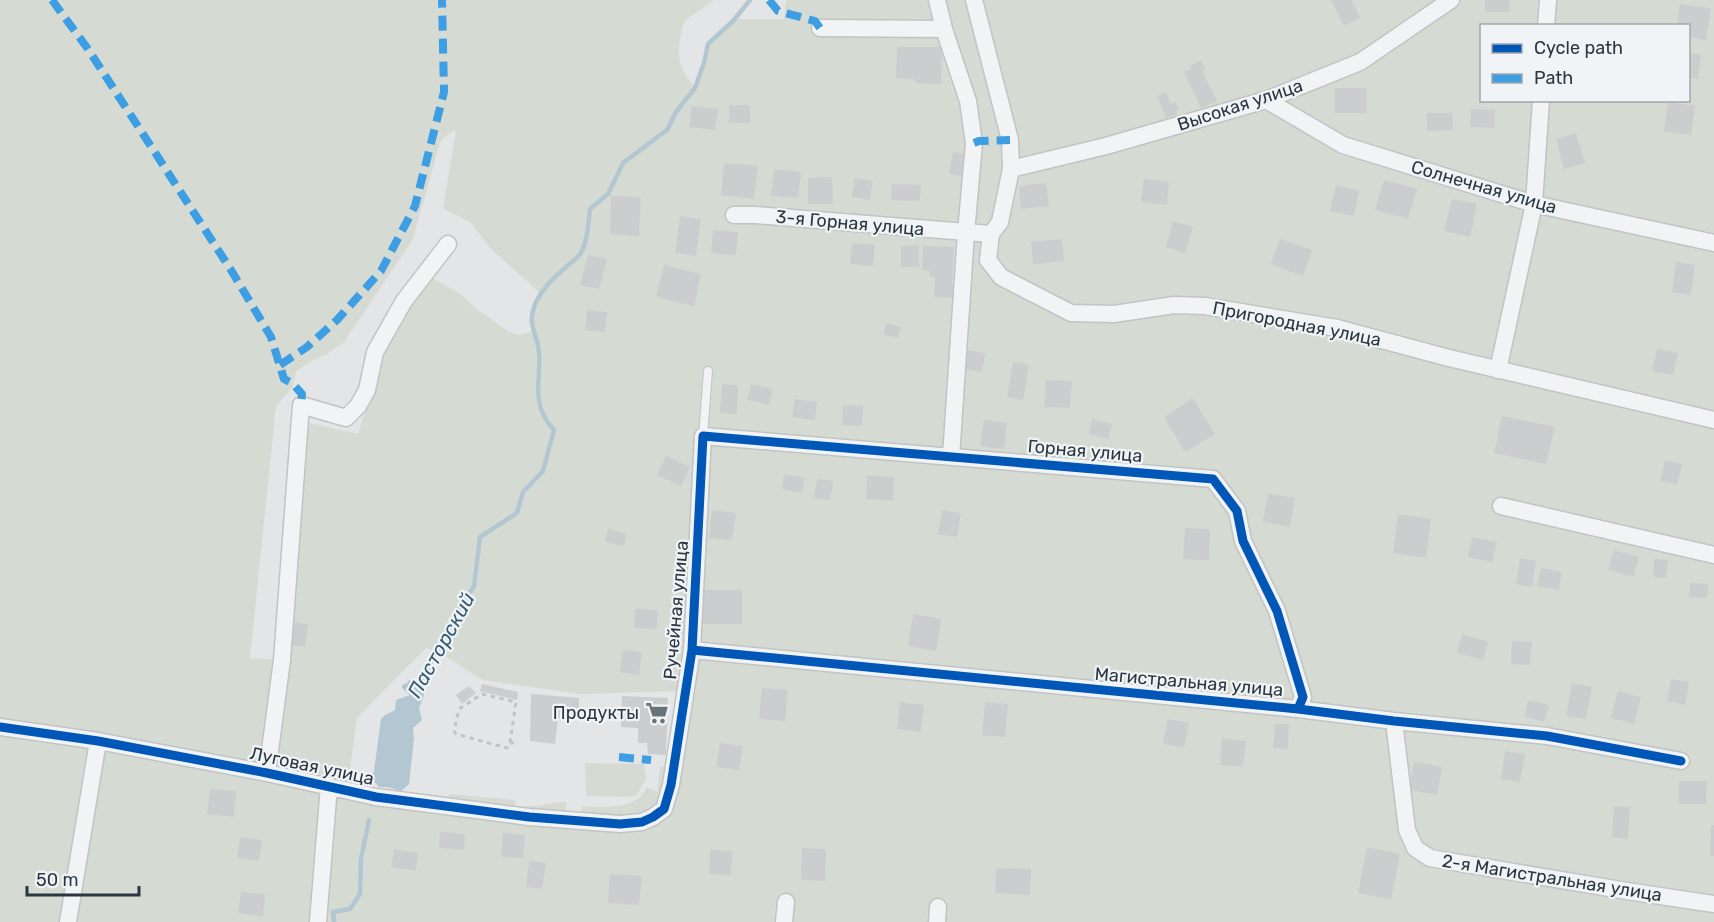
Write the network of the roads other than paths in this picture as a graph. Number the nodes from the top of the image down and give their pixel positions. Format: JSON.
{"nodes":[{"id":1,"x":937,"y":0,"type":"edge"},
{"id":2,"x":974,"y":0,"type":"edge"},
{"id":3,"x":1451,"y":0,"type":"edge"},
{"id":4,"x":1548,"y":0,"type":"edge"},
{"id":5,"x":1546,"y":24,"type":"edge"},
{"id":6,"x":820,"y":28,"type":"dead end"},
{"id":7,"x":944,"y":29,"type":"junction"},
{"id":8,"x":1266,"y":100,"type":"junction"},
{"id":9,"x":1541,"y":102,"type":"edge"},
{"id":10,"x":1011,"y":169,"type":"junction"},
{"id":11,"x":1534,"y":204,"type":"junction"},
{"id":12,"x":734,"y":215,"type":"dead end"},
{"id":13,"x":966,"y":233,"type":"junction"},
{"id":14,"x":991,"y":234,"type":"junction"},
{"id":15,"x":1714,"y":243,"type":"edge"},
{"id":16,"x":448,"y":244,"type":"dead end"},
{"id":17,"x":1498,"y":370,"type":"junction"},
{"id":18,"x":708,"y":371,"type":"dead end"},
{"id":19,"x":1714,"y":420,"type":"edge"},
{"id":20,"x":704,"y":436,"type":"junction"},
{"id":21,"x":951,"y":457,"type":"junction"},
{"id":22,"x":1501,"y":506,"type":"dead end"},
{"id":23,"x":1714,"y":555,"type":"edge"},
{"id":24,"x":692,"y":650,"type":"junction"},
{"id":25,"x":1298,"y":709,"type":"junction"},
{"id":26,"x":1394,"y":721,"type":"junction"},
{"id":27,"x":0,"y":727,"type":"edge"},
{"id":28,"x":98,"y":741,"type":"junction"},
{"id":29,"x":1681,"y":762,"type":"dead end"},
{"id":30,"x":267,"y":773,"type":"junction"},
{"id":31,"x":328,"y":786,"type":"junction"},
{"id":32,"x":620,"y":824,"type":"joint"},
{"id":33,"x":786,"y":902,"type":"dead end"},
{"id":34,"x":1714,"y":904,"type":"edge"},
{"id":35,"x":68,"y":922,"type":"edge"},
{"id":36,"x":318,"y":922,"type":"edge"},
{"id":37,"x":784,"y":922,"type":"edge"}],
"edges":[{"from":1,"to":7,"type":"street"},
{"from":2,"to":10,"type":"street"},
{"from":3,"to":8,"type":"street","name":"Высокая улица"},
{"from":4,"to":5,"type":"street"},
{"from":6,"to":7,"type":"street"},
{"from":7,"to":13,"type":"street"},
{"from":8,"to":10,"type":"street","name":"Высокая улица"},
{"from":8,"to":11,"type":"street","name":"Солнечная улица"},
{"from":9,"to":11,"type":"street"},
{"from":10,"to":14,"type":"street"},
{"from":11,"to":15,"type":"street","name":"Солнечная улица"},
{"from":11,"to":17,"type":"street"},
{"from":12,"to":13,"type":"street","name":"3-я Горная улица"},
{"from":13,"to":14,"type":"street","name":"3-я Горная улица"},
{"from":13,"to":21,"type":"street"},
{"from":14,"to":17,"type":"street","name":"Пригородная улица"},
{"from":16,"to":30,"type":"street"},
{"from":17,"to":19,"type":"street","name":"Пригородная улица"},
{"from":18,"to":20,"type":"lane"},
{"from":20,"to":21,"type":"street","name":"Горная улица"},
{"from":20,"to":24,"type":"street","name":"Ручейная улица"},
{"from":21,"to":25,"type":"street","name":"Горная улица"},
{"from":22,"to":23,"type":"street"},
{"from":24,"to":25,"type":"street","name":"Магистральная улица"},
{"from":24,"to":32,"type":"street","name":"Ручейная улица"},
{"from":25,"to":26,"type":"street","name":"Магистральная улица"},
{"from":26,"to":29,"type":"street","name":"Магистральная улица"},
{"from":26,"to":34,"type":"street","name":"2-я Магистральная улица"},
{"from":27,"to":28,"type":"street","name":"Луговая улица"},
{"from":28,"to":30,"type":"street","name":"Луговая улица"},
{"from":28,"to":35,"type":"street"},
{"from":30,"to":31,"type":"street","name":"Луговая улица"},
{"from":31,"to":32,"type":"street","name":"Луговая улица"},
{"from":31,"to":36,"type":"street"},
{"from":33,"to":37,"type":"street"}]}
